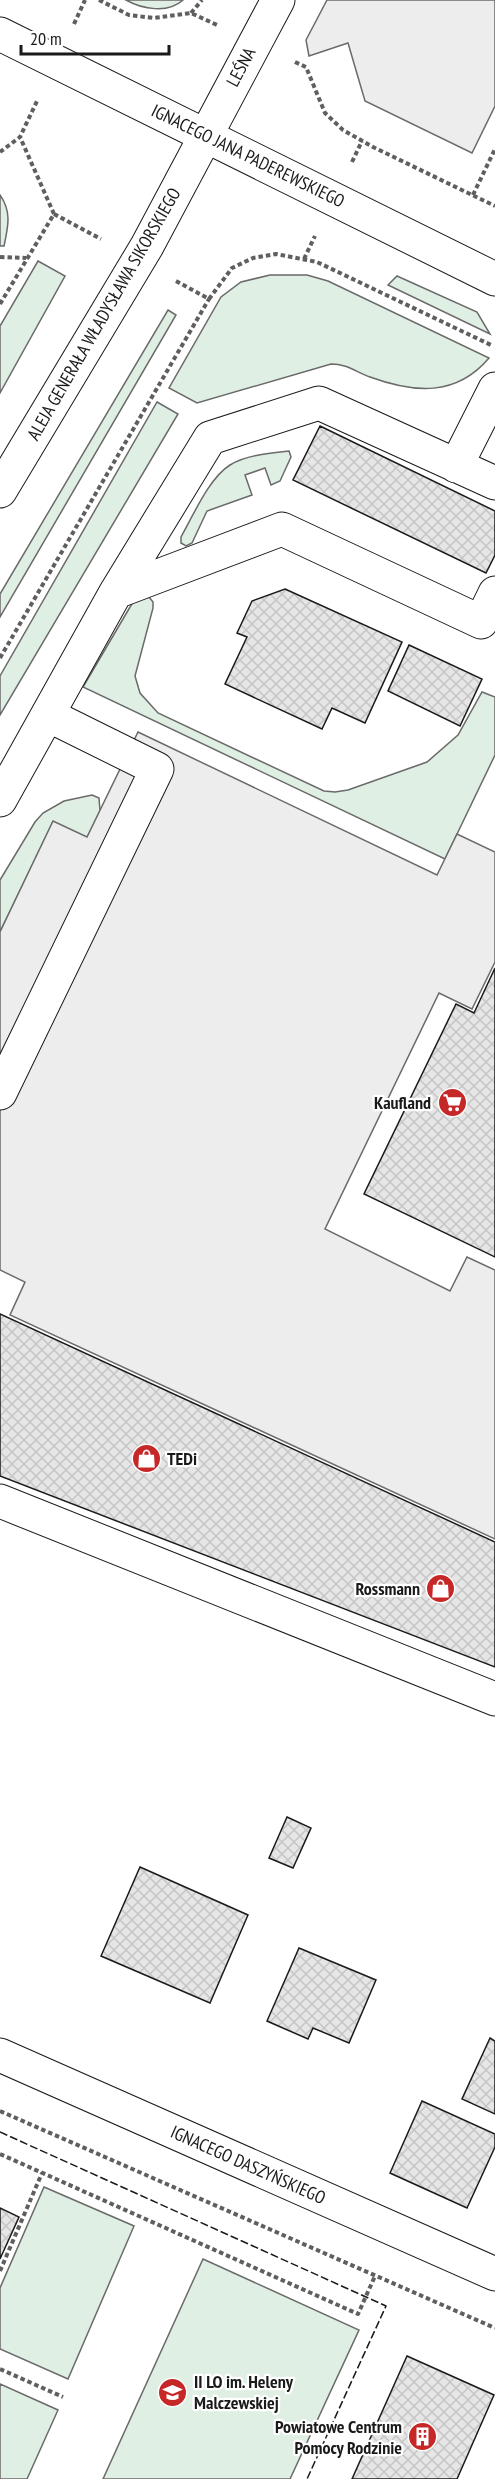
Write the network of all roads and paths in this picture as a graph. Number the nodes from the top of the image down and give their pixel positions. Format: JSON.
{"nodes":[{"id":1,"x":99,"y":0,"type":"edge"},
{"id":2,"x":202,"y":0,"type":"edge"},
{"id":3,"x":278,"y":0,"type":"edge"},
{"id":4,"x":191,"y":13,"type":"junction"},
{"id":5,"x":0,"y":34,"type":"edge"},
{"id":6,"x":255,"y":42,"type":"junction"},
{"id":7,"x":56,"y":61,"type":"junction"},
{"id":8,"x":206,"y":135,"type":"junction"},
{"id":9,"x":20,"y":137,"type":"junction"},
{"id":10,"x":495,"y":149,"type":"edge"},
{"id":11,"x":0,"y":152,"type":"edge"},
{"id":12,"x":473,"y":195,"type":"junction"},
{"id":13,"x":495,"y":206,"type":"edge"},
{"id":14,"x":54,"y":214,"type":"junction"},
{"id":15,"x":0,"y":257,"type":"edge"},
{"id":16,"x":27,"y":258,"type":"junction"},
{"id":17,"x":139,"y":260,"type":"junction"},
{"id":18,"x":495,"y":279,"type":"edge"},
{"id":19,"x":209,"y":299,"type":"junction"},
{"id":20,"x":0,"y":304,"type":"edge"},
{"id":21,"x":495,"y":347,"type":"edge"},
{"id":22,"x":495,"y":389,"type":"edge"},
{"id":23,"x":456,"y":466,"type":"junction"},
{"id":24,"x":495,"y":483,"type":"edge"},
{"id":25,"x":0,"y":491,"type":"edge"},
{"id":26,"x":116,"y":592,"type":"junction"},
{"id":27,"x":495,"y":593,"type":"edge"},
{"id":28,"x":0,"y":658,"type":"edge"},
{"id":29,"x":48,"y":715,"type":"junction"},
{"id":30,"x":0,"y":800,"type":"edge"},
{"id":31,"x":0,"y":1094,"type":"edge"},
{"id":32,"x":0,"y":1501,"type":"edge"},
{"id":33,"x":495,"y":1699,"type":"edge"},
{"id":34,"x":0,"y":2055,"type":"edge"},
{"id":35,"x":0,"y":2111,"type":"edge"},
{"id":36,"x":0,"y":2154,"type":"edge"},
{"id":37,"x":42,"y":2173,"type":"junction"},
{"id":38,"x":0,"y":2271,"type":"edge"},
{"id":39,"x":495,"y":2274,"type":"edge"},
{"id":40,"x":375,"y":2276,"type":"junction"},
{"id":41,"x":495,"y":2328,"type":"edge"},
{"id":42,"x":0,"y":2369,"type":"edge"},
{"id":43,"x":63,"y":2397,"type":"dead end"}],
"edges":[{"from":1,"to":4,"type":"path"},
{"from":2,"to":4,"type":"path"},
{"from":3,"to":6,"type":"street","name":"LEŚNA"},
{"from":4,"to":6,"type":"path"},
{"from":5,"to":7,"type":"street","name":"IGNACEGO JANA PADEREWSKIEGO"},
{"from":6,"to":8,"type":"street","name":"LEŚNA"},
{"from":6,"to":12,"type":"path"},
{"from":7,"to":8,"type":"street","name":"IGNACEGO JANA PADEREWSKIEGO"},
{"from":7,"to":9,"type":"path"},
{"from":8,"to":17,"type":"street","name":"ALEJA GENERAŁA WŁADYSŁAWA SIKORSKIEGO"},
{"from":8,"to":18,"type":"street","name":"IGNACEGO JANA PADEREWSKIEGO"},
{"from":9,"to":11,"type":"path"},
{"from":9,"to":14,"type":"path"},
{"from":10,"to":12,"type":"path"},
{"from":12,"to":13,"type":"path"},
{"from":14,"to":16,"type":"path"},
{"from":14,"to":17,"type":"path"},
{"from":15,"to":16,"type":"path"},
{"from":16,"to":20,"type":"path"},
{"from":17,"to":19,"type":"path"},
{"from":17,"to":25,"type":"street","name":"ALEJA GENERAŁA WŁADYSŁAWA SIKORSKIEGO"},
{"from":19,"to":21,"type":"path"},
{"from":19,"to":28,"type":"path"},
{"from":22,"to":23,"type":"street"},
{"from":23,"to":24,"type":"street"},
{"from":23,"to":26,"type":"street"},
{"from":26,"to":27,"type":"street"},
{"from":26,"to":29,"type":"street"},
{"from":29,"to":30,"type":"street"},
{"from":29,"to":31,"type":"street"},
{"from":32,"to":33,"type":"street"},
{"from":34,"to":39,"type":"street","name":"IGNACEGO DASZYŃSKIEGO"},
{"from":35,"to":40,"type":"path"},
{"from":36,"to":37,"type":"path"},
{"from":37,"to":38,"type":"path"},
{"from":37,"to":40,"type":"path"},
{"from":40,"to":41,"type":"path"},
{"from":42,"to":43,"type":"path"}]}
